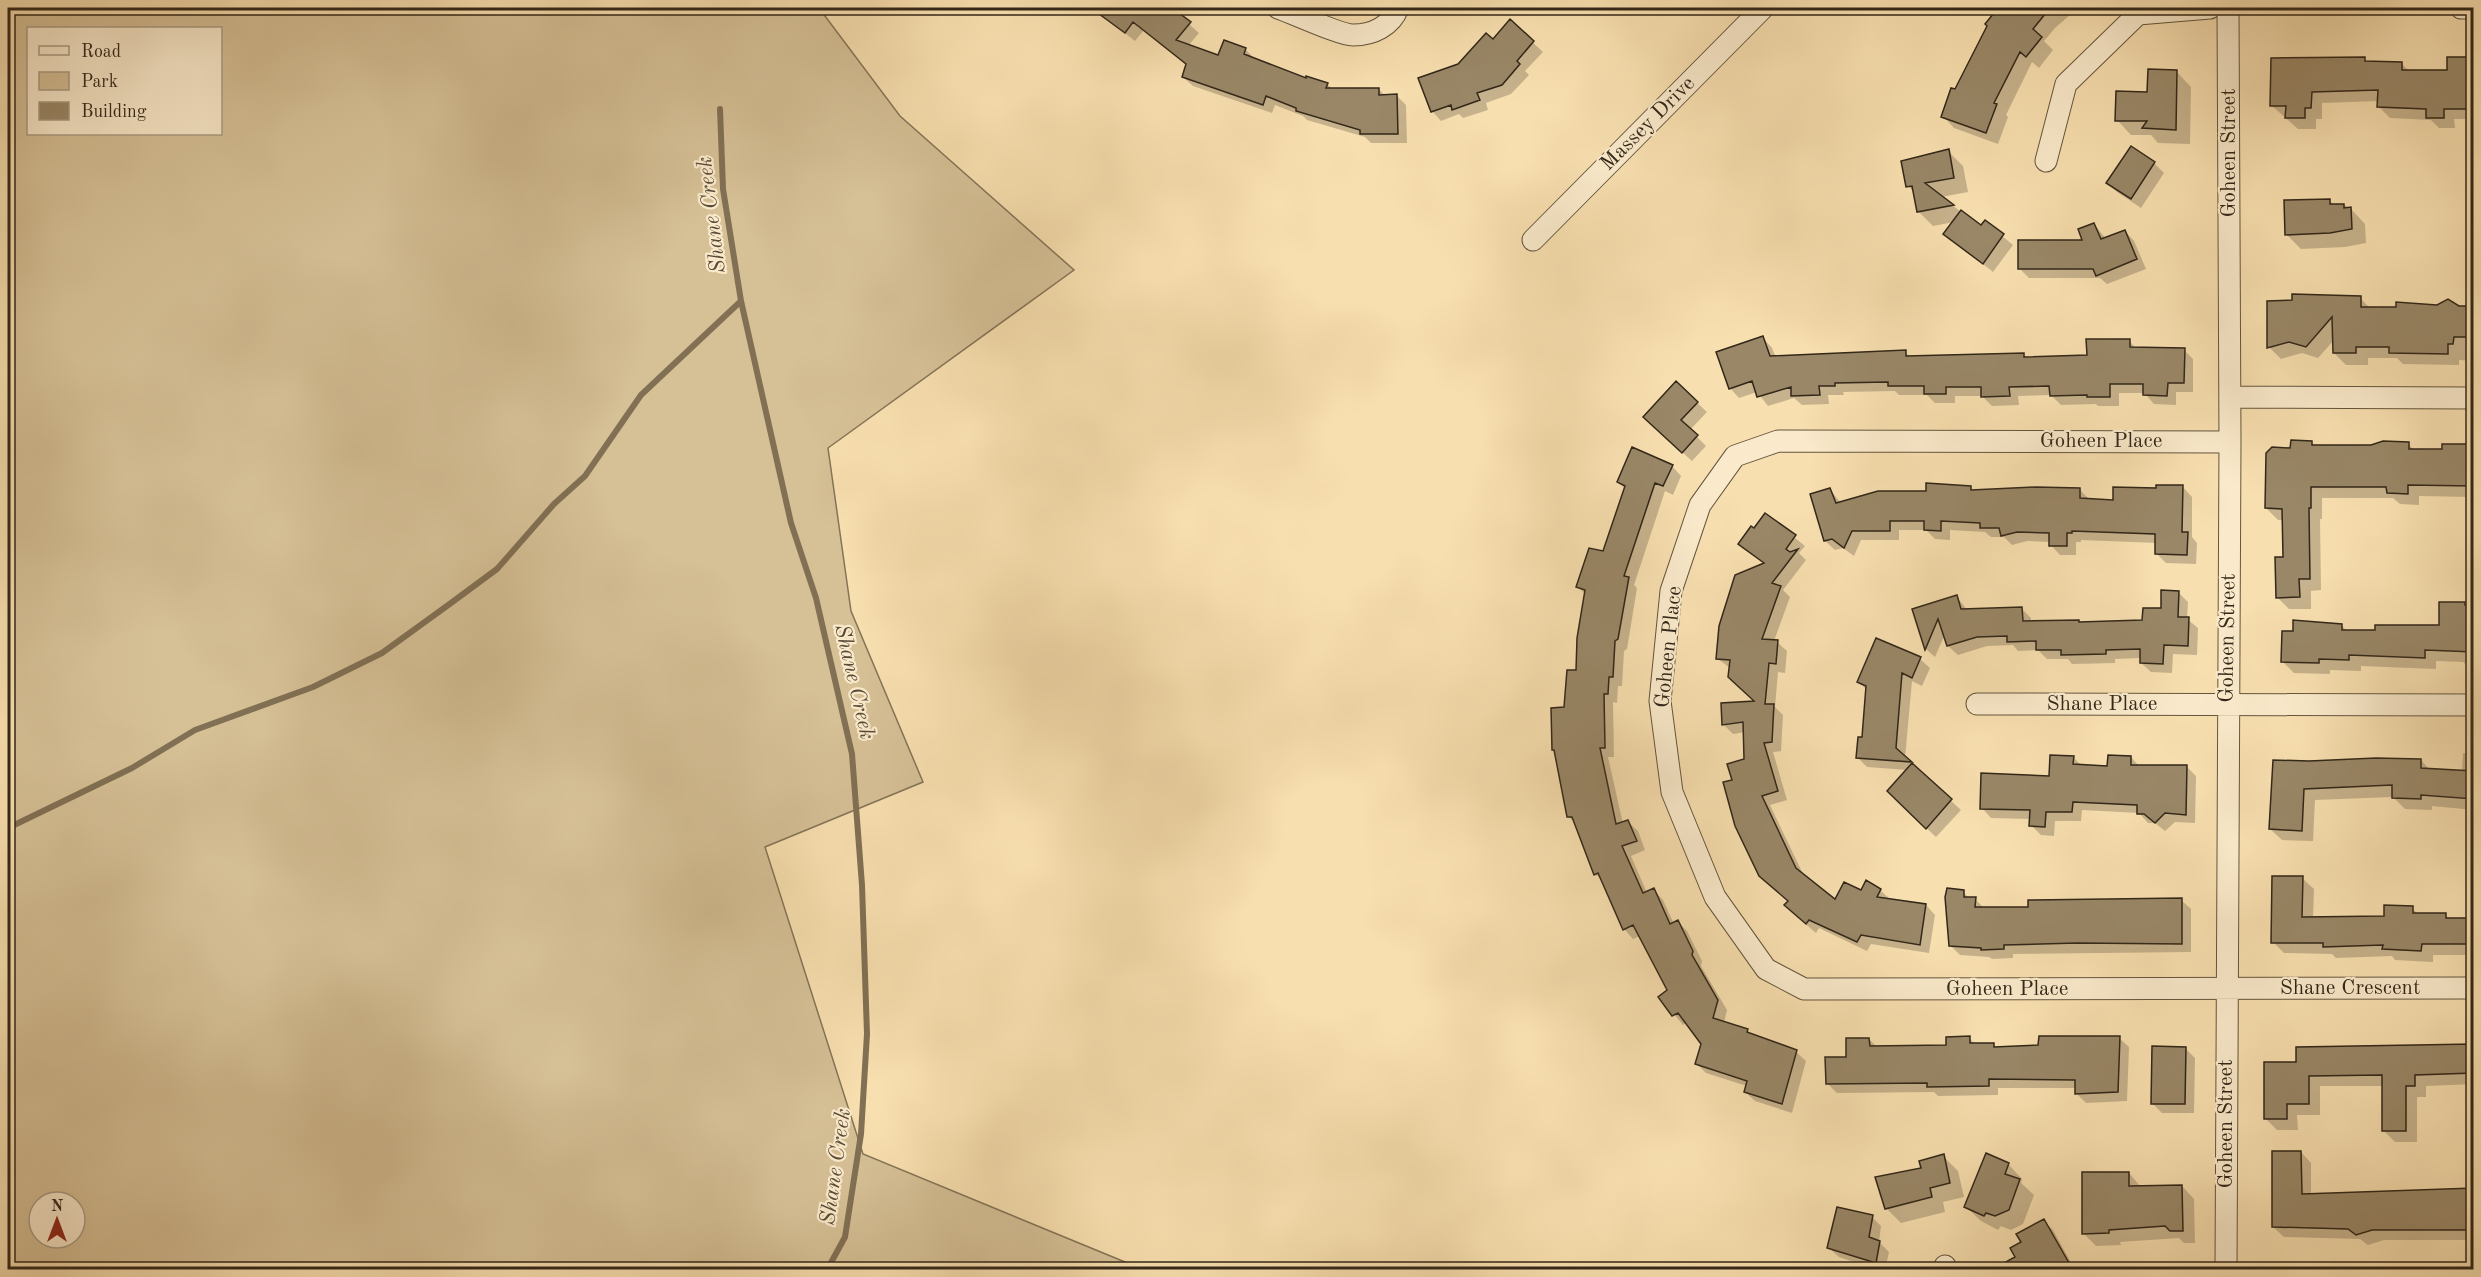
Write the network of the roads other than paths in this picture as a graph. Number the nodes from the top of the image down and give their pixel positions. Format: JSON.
{"nodes":[{"id":1,"x":1278,"y":8,"type":"edge"},
{"id":2,"x":1398,"y":8,"type":"edge"},
{"id":3,"x":1763,"y":8,"type":"edge"},
{"id":4,"x":2210,"y":8,"type":"edge"},
{"id":5,"x":2228,"y":8,"type":"edge"},
{"id":6,"x":2461,"y":8,"type":"edge"},
{"id":7,"x":2474,"y":8,"type":"edge"},
{"id":8,"x":2046,"y":161,"type":"dead end"},
{"id":9,"x":1533,"y":240,"type":"dead end"},
{"id":10,"x":2230,"y":397,"type":"junction"},
{"id":11,"x":2474,"y":398,"type":"edge"},
{"id":12,"x":2230,"y":442,"type":"junction"},
{"id":13,"x":1977,"y":704,"type":"dead end"},
{"id":14,"x":2227,"y":704,"type":"junction"},
{"id":15,"x":2474,"y":705,"type":"edge"},
{"id":16,"x":2474,"y":988,"type":"edge"},
{"id":17,"x":2226,"y":989,"type":"junction"},
{"id":18,"x":2226,"y":1269,"type":"edge"}],
"edges":[{"from":1,"to":2,"type":"street"},
{"from":3,"to":9,"type":"street","name":"Massey Drive"},
{"from":4,"to":8,"type":"street"},
{"from":5,"to":10,"type":"street","name":"Goheen Street"},
{"from":6,"to":7,"type":"street"},
{"from":10,"to":11,"type":"street"},
{"from":10,"to":12,"type":"street","name":"Goheen Street"},
{"from":12,"to":14,"type":"street","name":"Goheen Street"},
{"from":12,"to":17,"type":"street","name":"Goheen Place"},
{"from":13,"to":14,"type":"street","name":"Shane Place"},
{"from":14,"to":15,"type":"street"},
{"from":14,"to":17,"type":"street","name":"Goheen Street"},
{"from":16,"to":17,"type":"street","name":"Shane Crescent"},
{"from":17,"to":18,"type":"street","name":"Goheen Street"}]}
